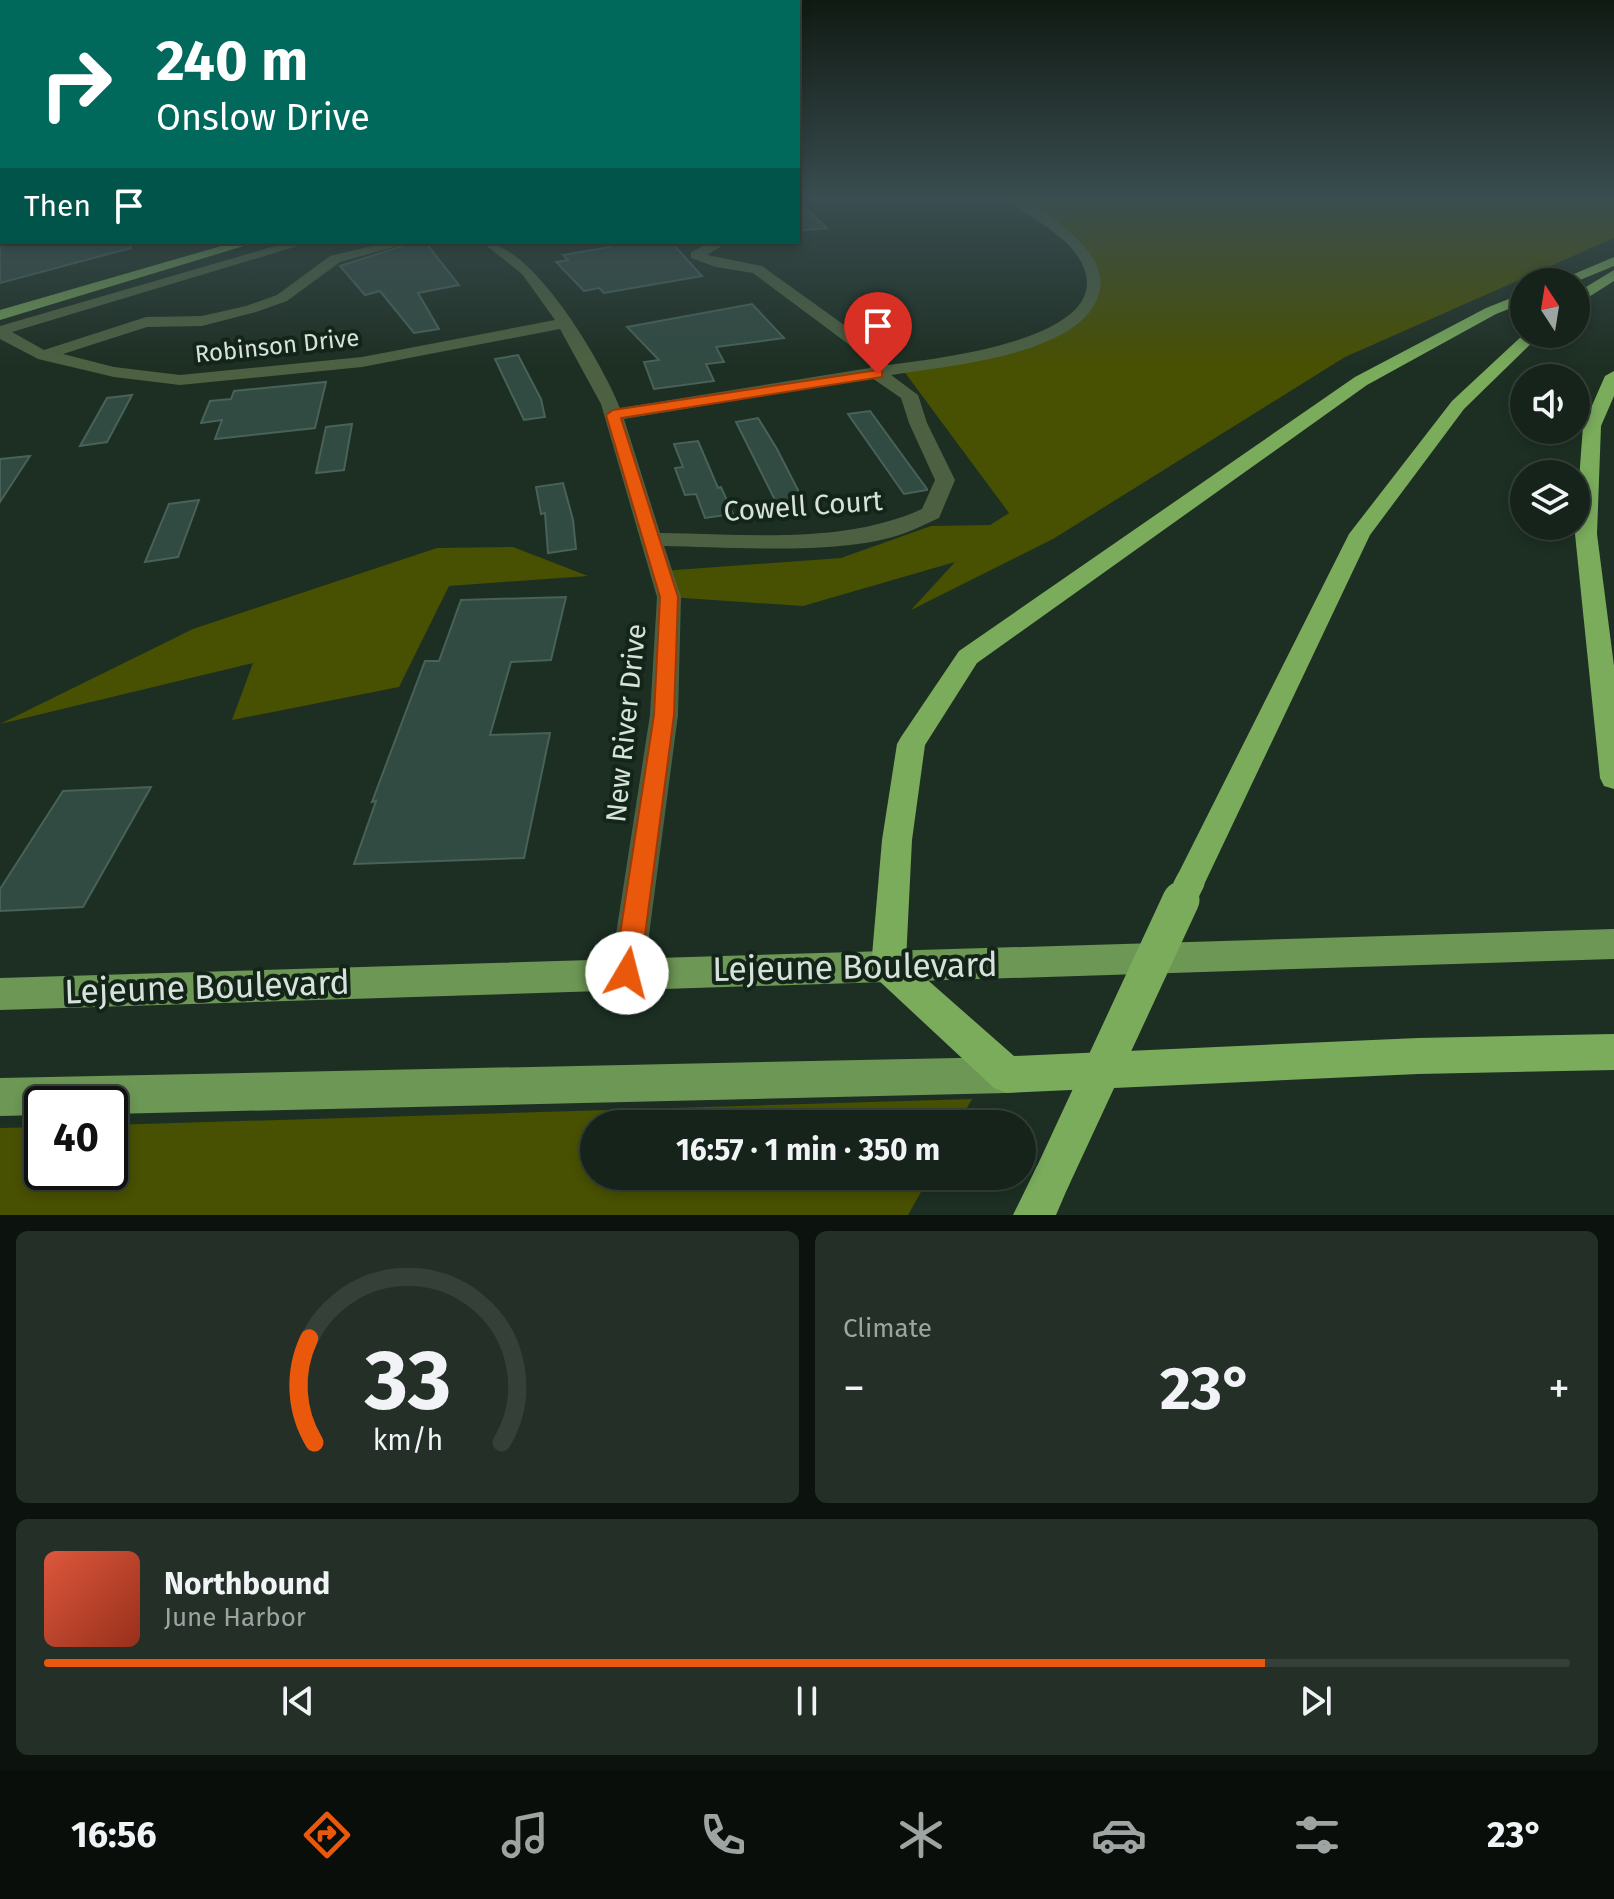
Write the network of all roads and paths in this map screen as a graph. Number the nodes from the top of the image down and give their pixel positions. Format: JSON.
{"nodes":[{"id":1,"x":210,"y":254,"type":"edge"},
{"id":2,"x":264,"y":254,"type":"edge"},
{"id":3,"x":357,"y":254,"type":"edge"},
{"id":4,"x":504,"y":254,"type":"edge"},
{"id":5,"x":698,"y":254,"type":"edge"},
{"id":6,"x":1082,"y":254,"type":"edge"},
{"id":7,"x":1614,"y":261,"type":"edge"},
{"id":8,"x":1590,"y":271,"type":"edge"},
{"id":9,"x":1614,"y":274,"type":"edge"},
{"id":10,"x":1590,"y":290,"type":"edge"},
{"id":11,"x":1510,"y":304,"type":"edge"},
{"id":12,"x":0,"y":315,"type":"edge"},
{"id":13,"x":565,"y":323,"type":"junction"},
{"id":14,"x":0,"y":331,"type":"edge"},
{"id":15,"x":1518,"y":348,"type":"edge"},
{"id":16,"x":44,"y":355,"type":"junction"},
{"id":17,"x":878,"y":374,"type":"junction"},
{"id":18,"x":1614,"y":376,"type":"edge"},
{"id":19,"x":613,"y":415,"type":"junction"},
{"id":20,"x":653,"y":539,"type":"junction"},
{"id":21,"x":1614,"y":778,"type":"edge"},
{"id":22,"x":1614,"y":944,"type":"edge"},
{"id":23,"x":888,"y":967,"type":"junction"},
{"id":24,"x":627,"y":973,"type":"junction"},
{"id":25,"x":0,"y":994,"type":"edge"},
{"id":26,"x":1614,"y":1052,"type":"edge"},
{"id":27,"x":1007,"y":1075,"type":"junction"},
{"id":28,"x":0,"y":1097,"type":"edge"},
{"id":29,"x":1043,"y":1197,"type":"edge"}],
"edges":[{"from":1,"to":12,"type":"main road"},
{"from":2,"to":14,"type":"street"},
{"from":3,"to":16,"type":"street"},
{"from":4,"to":13,"type":"street","name":"New River Drive"},
{"from":5,"to":17,"type":"street"},
{"from":6,"to":17,"type":"street"},
{"from":7,"to":8,"type":"highway"},
{"from":9,"to":10,"type":"highway"},
{"from":11,"to":23,"type":"highway"},
{"from":13,"to":16,"type":"street","name":"Robinson Drive"},
{"from":13,"to":19,"type":"street","name":"New River Drive"},
{"from":14,"to":16,"type":"street","name":"Robinson Drive"},
{"from":15,"to":29,"type":"highway","bridge":true},
{"from":17,"to":19,"type":"street"},
{"from":17,"to":20,"type":"street","name":"Cowell Court"},
{"from":18,"to":21,"type":"highway"},
{"from":19,"to":20,"type":"street","name":"New River Drive"},
{"from":20,"to":24,"type":"street","name":"New River Drive"},
{"from":22,"to":23,"type":"main road","name":"Lejeune Boulevard"},
{"from":23,"to":24,"type":"main road","name":"Lejeune Boulevard"},
{"from":23,"to":27,"type":"highway"},
{"from":24,"to":25,"type":"main road","name":"Lejeune Boulevard"},
{"from":26,"to":27,"type":"highway"},
{"from":27,"to":28,"type":"main road"}]}
